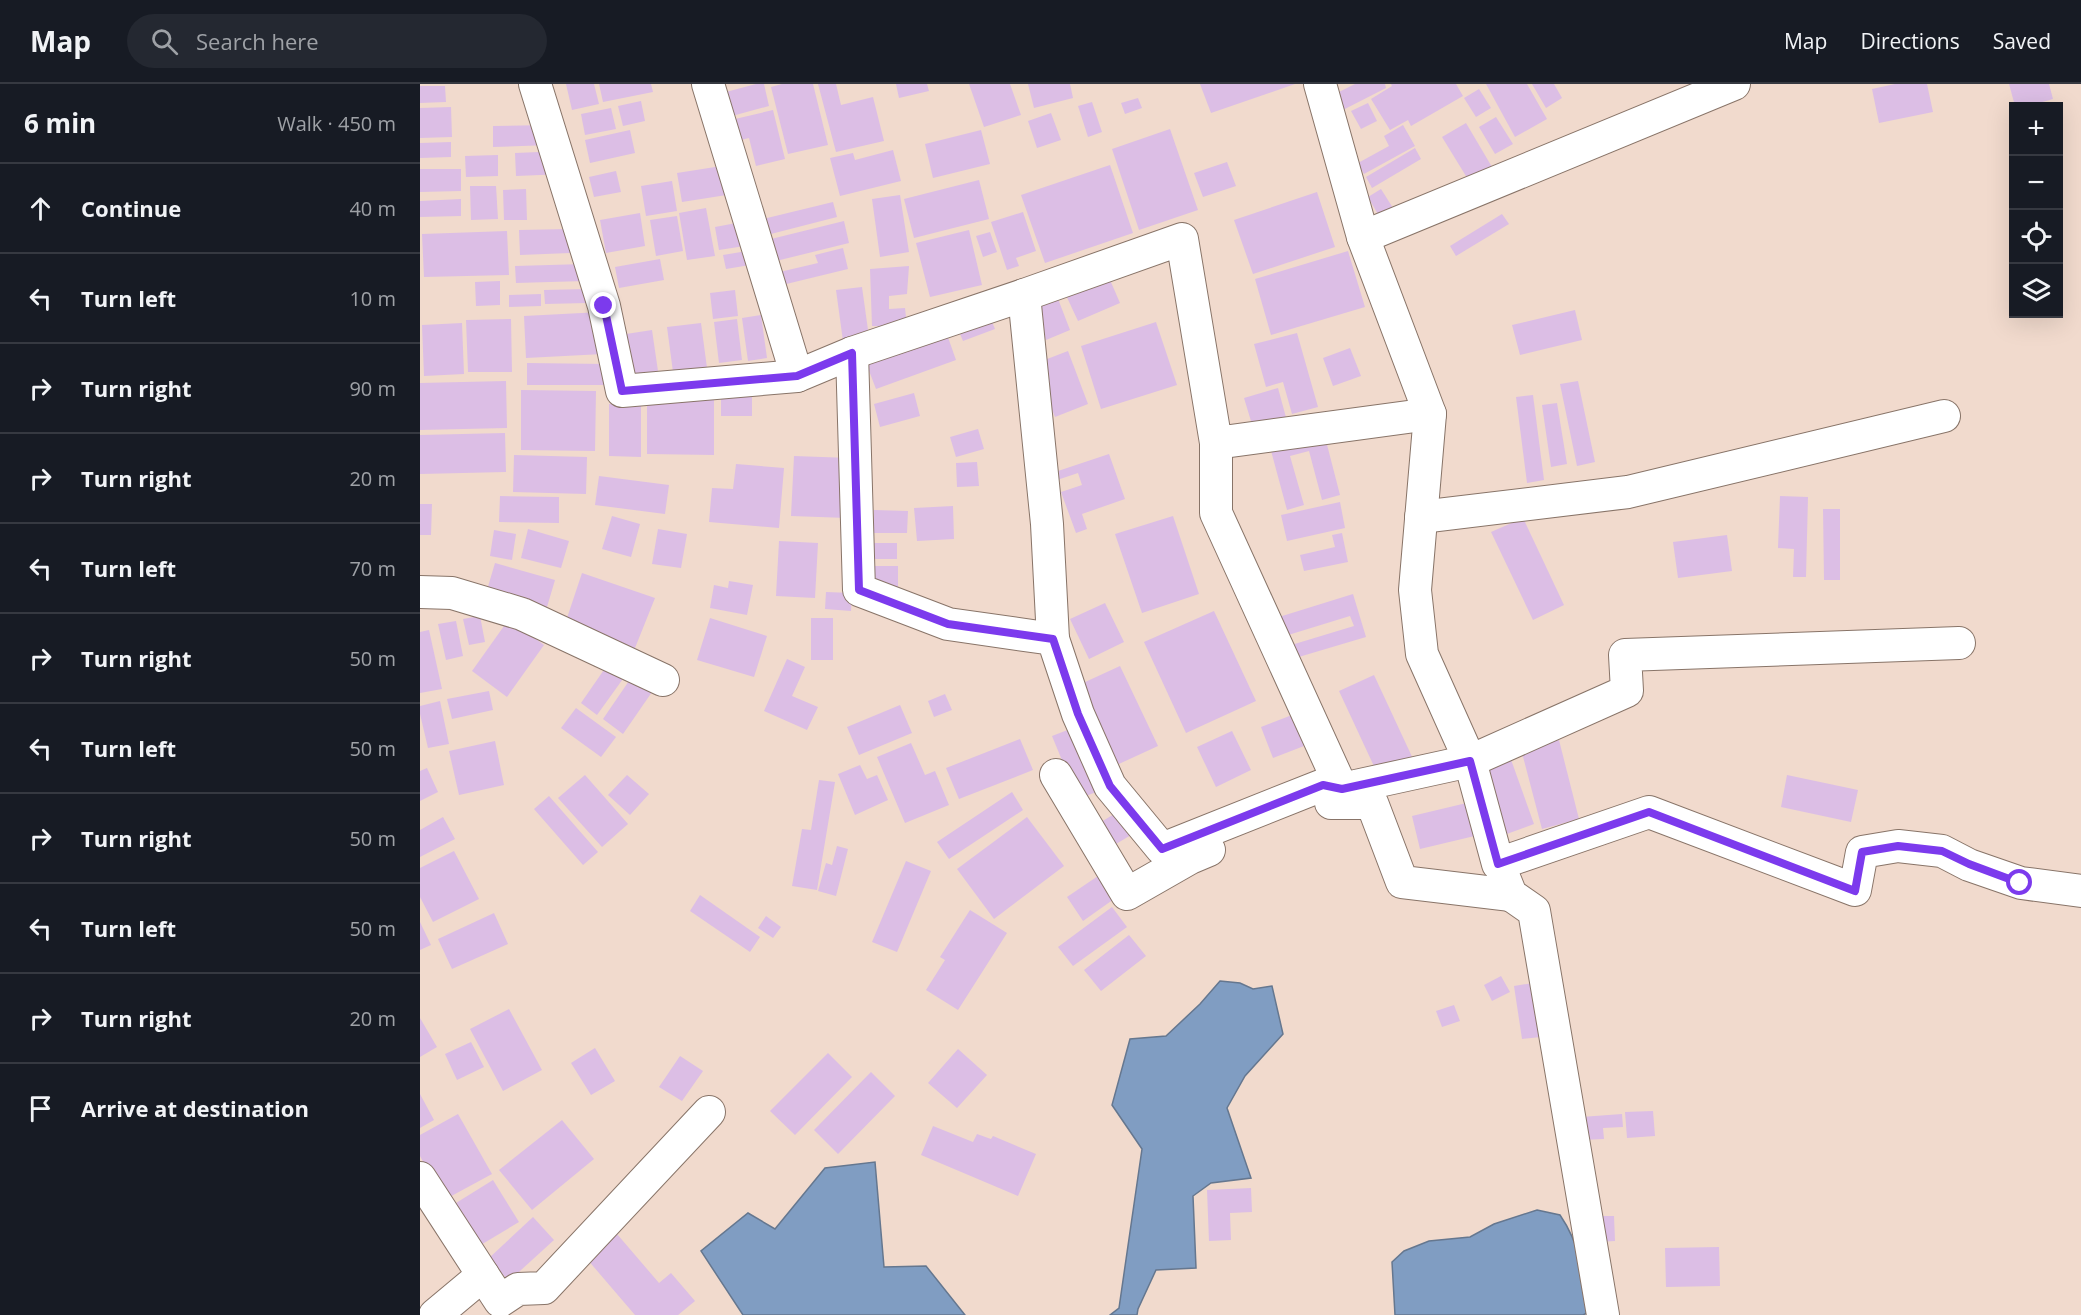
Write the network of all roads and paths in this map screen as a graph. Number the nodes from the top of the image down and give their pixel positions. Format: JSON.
{"nodes":[{"id":1,"x":535,"y":84,"type":"edge"},
{"id":2,"x":708,"y":84,"type":"edge"},
{"id":3,"x":1320,"y":84,"type":"edge"},
{"id":4,"x":1734,"y":84,"type":"edge"},
{"id":5,"x":1363,"y":237,"type":"junction"},
{"id":6,"x":1024,"y":296,"type":"junction"},
{"id":7,"x":852,"y":353,"type":"junction"},
{"id":8,"x":797,"y":376,"type":"junction"},
{"id":9,"x":1430,"y":414,"type":"junction"},
{"id":10,"x":1944,"y":416,"type":"dead end"},
{"id":11,"x":1216,"y":442,"type":"junction"},
{"id":12,"x":1421,"y":517,"type":"junction"},
{"id":13,"x":420,"y":592,"type":"edge"},
{"id":14,"x":1053,"y":639,"type":"junction"},
{"id":15,"x":1959,"y":643,"type":"dead end"},
{"id":16,"x":663,"y":680,"type":"dead end"},
{"id":17,"x":1470,"y":761,"type":"junction"},
{"id":18,"x":1056,"y":775,"type":"dead end"},
{"id":19,"x":1342,"y":789,"type":"junction"},
{"id":20,"x":1498,"y":864,"type":"junction"},
{"id":21,"x":2081,"y":891,"type":"edge"},
{"id":22,"x":1511,"y":895,"type":"junction"},
{"id":23,"x":709,"y":1112,"type":"dead end"},
{"id":24,"x":420,"y":1178,"type":"edge"},
{"id":25,"x":483,"y":1275,"type":"junction"},
{"id":26,"x":435,"y":1315,"type":"edge"},
{"id":27,"x":1603,"y":1315,"type":"edge"}],
"edges":[{"from":1,"to":8,"type":"street"},
{"from":2,"to":8,"type":"street"},
{"from":3,"to":5,"type":"street"},
{"from":4,"to":5,"type":"street"},
{"from":5,"to":9,"type":"street"},
{"from":6,"to":7,"type":"street"},
{"from":6,"to":11,"type":"street"},
{"from":6,"to":14,"type":"street"},
{"from":7,"to":8,"type":"street"},
{"from":7,"to":14,"type":"street"},
{"from":9,"to":11,"type":"street"},
{"from":9,"to":12,"type":"street"},
{"from":10,"to":12,"type":"street"},
{"from":11,"to":19,"type":"street"},
{"from":12,"to":17,"type":"street"},
{"from":13,"to":16,"type":"street"},
{"from":14,"to":19,"type":"street"},
{"from":15,"to":17,"type":"street"},
{"from":17,"to":19,"type":"street"},
{"from":17,"to":20,"type":"street"},
{"from":18,"to":22,"type":"street"},
{"from":20,"to":21,"type":"street"},
{"from":20,"to":22,"type":"street"},
{"from":22,"to":27,"type":"street"},
{"from":23,"to":25,"type":"street"},
{"from":24,"to":25,"type":"street"},
{"from":25,"to":26,"type":"street"}]}
